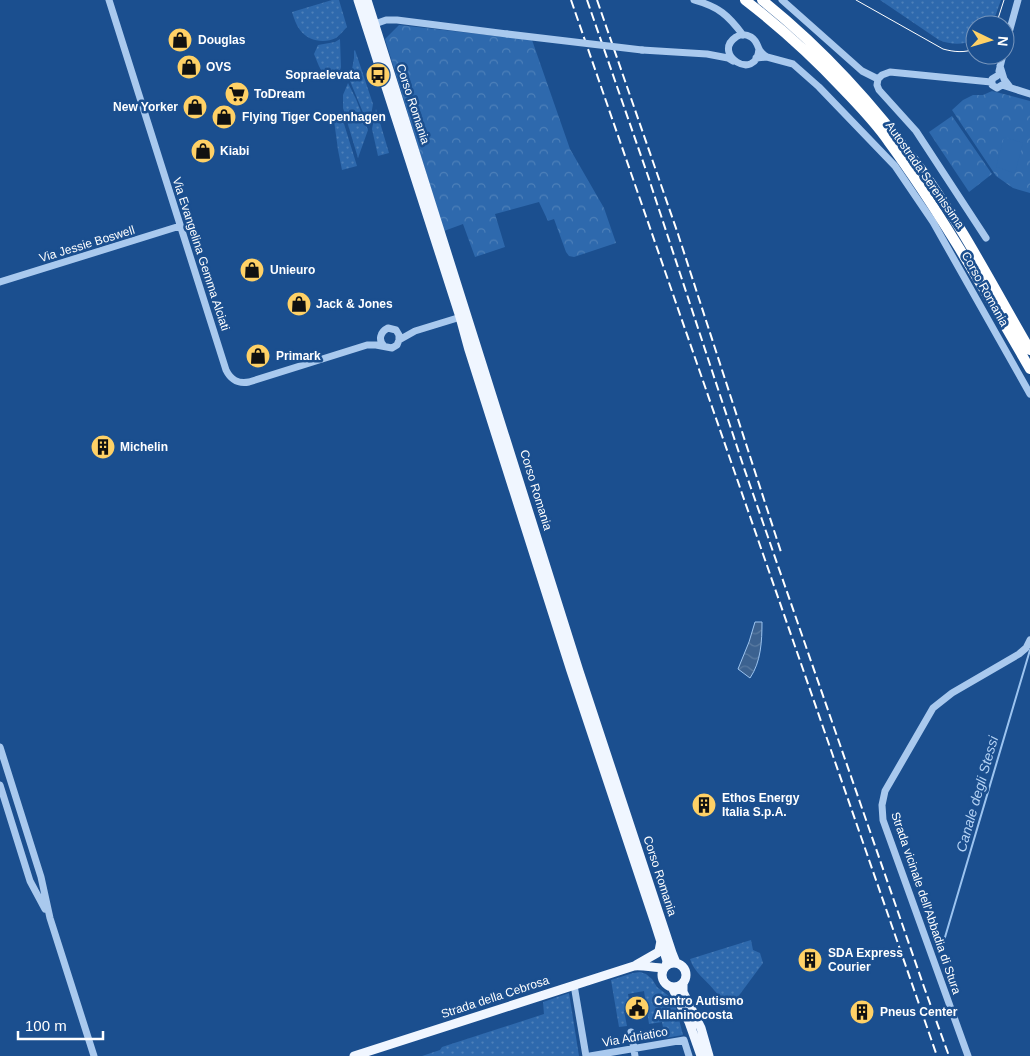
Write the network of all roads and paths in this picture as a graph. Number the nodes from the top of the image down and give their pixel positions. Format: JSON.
{"nodes":[{"id":1,"x":109,"y":0,"type":"edge"},
{"id":2,"x":358,"y":0,"type":"edge"},
{"id":3,"x":367,"y":0,"type":"edge"},
{"id":4,"x":694,"y":0,"type":"edge"},
{"id":5,"x":745,"y":0,"type":"edge"},
{"id":6,"x":762,"y":0,"type":"edge"},
{"id":7,"x":782,"y":0,"type":"edge"},
{"id":8,"x":1018,"y":0,"type":"edge"},
{"id":9,"x":1014,"y":15,"type":"edge"},
{"id":10,"x":730,"y":19,"type":"junction"},
{"id":11,"x":371,"y":25,"type":"junction"},
{"id":12,"x":744,"y":35,"type":"junction"},
{"id":13,"x":734,"y":39,"type":"junction"},
{"id":14,"x":729,"y":48,"type":"junction"},
{"id":15,"x":759,"y":49,"type":"junction"},
{"id":16,"x":707,"y":54,"type":"junction"},
{"id":17,"x":767,"y":57,"type":"junction"},
{"id":18,"x":756,"y":58,"type":"junction"},
{"id":19,"x":734,"y":61,"type":"junction"},
{"id":20,"x":1000,"y":66,"type":"joint"},
{"id":21,"x":997,"y":76,"type":"junction"},
{"id":22,"x":878,"y":79,"type":"junction"},
{"id":23,"x":991,"y":82,"type":"junction"},
{"id":24,"x":1002,"y":85,"type":"junction"},
{"id":25,"x":1010,"y":87,"type":"junction"},
{"id":26,"x":1030,"y":94,"type":"edge"},
{"id":27,"x":180,"y":226,"type":"junction"},
{"id":28,"x":986,"y":238,"type":"dead end"},
{"id":29,"x":0,"y":282,"type":"edge"},
{"id":30,"x":463,"y":316,"type":"junction"},
{"id":31,"x":396,"y":330,"type":"junction"},
{"id":32,"x":415,"y":331,"type":"junction"},
{"id":33,"x":380,"y":336,"type":"junction"},
{"id":34,"x":399,"y":340,"type":"junction"},
{"id":35,"x":367,"y":345,"type":"junction"},
{"id":36,"x":384,"y":346,"type":"junction"},
{"id":37,"x":1030,"y":350,"type":"edge"},
{"id":38,"x":1030,"y":369,"type":"edge"},
{"id":39,"x":1030,"y":394,"type":"edge"},
{"id":40,"x":1030,"y":640,"type":"edge"},
{"id":41,"x":0,"y":748,"type":"edge"},
{"id":42,"x":0,"y":785,"type":"edge"},
{"id":43,"x":50,"y":918,"type":"junction"},
{"id":44,"x":661,"y":941,"type":"junction"},
{"id":45,"x":676,"y":963,"type":"junction"},
{"id":46,"x":634,"y":966,"type":"junction"},
{"id":47,"x":644,"y":966,"type":"junction"},
{"id":48,"x":665,"y":967,"type":"junction"},
{"id":49,"x":663,"y":980,"type":"junction"},
{"id":50,"x":683,"y":984,"type":"junction"},
{"id":51,"x":574,"y":985,"type":"junction"},
{"id":52,"x":672,"y":987,"type":"junction"},
{"id":53,"x":631,"y":1032,"type":"dead end"},
{"id":54,"x":634,"y":1048,"type":"junction"},
{"id":55,"x":94,"y":1056,"type":"edge"},
{"id":56,"x":354,"y":1056,"type":"edge"},
{"id":57,"x":588,"y":1056,"type":"edge"},
{"id":58,"x":635,"y":1056,"type":"edge"},
{"id":59,"x":689,"y":1056,"type":"edge"},
{"id":60,"x":701,"y":1056,"type":"edge"},
{"id":61,"x":709,"y":1056,"type":"edge"},
{"id":62,"x":968,"y":1056,"type":"edge"}],
"edges":[{"from":1,"to":27,"type":"street","name":"Via Evangelina Gemma Alciati"},
{"from":2,"to":11,"type":"main road","name":"Corso Romania"},
{"from":3,"to":11,"type":"main road","name":"Corso Romania"},
{"from":4,"to":10,"type":"street"},
{"from":5,"to":38,"type":"highway","name":"Autostrada Serenissima"},
{"from":6,"to":37,"type":"highway","name":"Autostrada Serenissima"},
{"from":7,"to":22,"type":"street"},
{"from":8,"to":9,"type":"street"},
{"from":10,"to":12,"type":"street"},
{"from":10,"to":13,"type":"street"},
{"from":11,"to":16,"type":"street","bridge":true},
{"from":11,"to":30,"type":"main road","name":"Corso Romania"},
{"from":12,"to":13,"type":"street"},
{"from":12,"to":15,"type":"street"},
{"from":13,"to":14,"type":"street"},
{"from":14,"to":16,"type":"street"},
{"from":14,"to":19,"type":"street"},
{"from":15,"to":17,"type":"street","name":"Corso Romania"},
{"from":15,"to":18,"type":"street"},
{"from":16,"to":19,"type":"street"},
{"from":17,"to":18,"type":"street","name":"Corso Romania"},
{"from":17,"to":39,"type":"street","name":"Corso Romania"},
{"from":18,"to":19,"type":"street"},
{"from":20,"to":21,"type":"street"},
{"from":20,"to":25,"type":"street"},
{"from":21,"to":23,"type":"street"},
{"from":21,"to":24,"type":"street"},
{"from":22,"to":23,"type":"street"},
{"from":22,"to":28,"type":"street"},
{"from":23,"to":24,"type":"street"},
{"from":24,"to":25,"type":"street"},
{"from":25,"to":26,"type":"street"},
{"from":27,"to":29,"type":"street","name":"Via Jessie Boswell"},
{"from":27,"to":35,"type":"street","name":"Via Evangelina Gemma Alciati"},
{"from":30,"to":32,"type":"street"},
{"from":30,"to":44,"type":"main road","name":"Corso Romania"},
{"from":30,"to":45,"type":"main road","name":"Corso Romania"},
{"from":31,"to":32,"type":"street"},
{"from":31,"to":33,"type":"street"},
{"from":31,"to":34,"type":"street"},
{"from":32,"to":34,"type":"street"},
{"from":33,"to":35,"type":"street","name":"Via Evangelina Gemma Alciati"},
{"from":33,"to":36,"type":"street"},
{"from":34,"to":36,"type":"street"},
{"from":35,"to":36,"type":"street","name":"Via Evangelina Gemma Alciati"},
{"from":40,"to":62,"type":"street","name":"Strada vicinale dell'Abbadia di Stura"},
{"from":41,"to":43,"type":"street"},
{"from":42,"to":43,"type":"street"},
{"from":43,"to":55,"type":"street"},
{"from":44,"to":46,"type":"main road"},
{"from":44,"to":48,"type":"main road","name":"Corso Romania"},
{"from":45,"to":48,"type":"main road"},
{"from":45,"to":50,"type":"main road"},
{"from":46,"to":47,"type":"main road","name":"Strada della Cebrosa"},
{"from":46,"to":51,"type":"main road","name":"Strada della Cebrosa"},
{"from":47,"to":48,"type":"main road","name":"Strada della Cebrosa"},
{"from":47,"to":49,"type":"main road"},
{"from":48,"to":49,"type":"main road"},
{"from":49,"to":52,"type":"main road"},
{"from":50,"to":52,"type":"main road"},
{"from":50,"to":61,"type":"main road"},
{"from":51,"to":56,"type":"main road","name":"Strada della Cebrosa"},
{"from":51,"to":57,"type":"street"},
{"from":52,"to":60,"type":"main road"},
{"from":53,"to":54,"type":"street"},
{"from":54,"to":57,"type":"street","name":"Via Adriatico"},
{"from":54,"to":58,"type":"street"},
{"from":54,"to":59,"type":"street","name":"Via Adriatico"}]}
